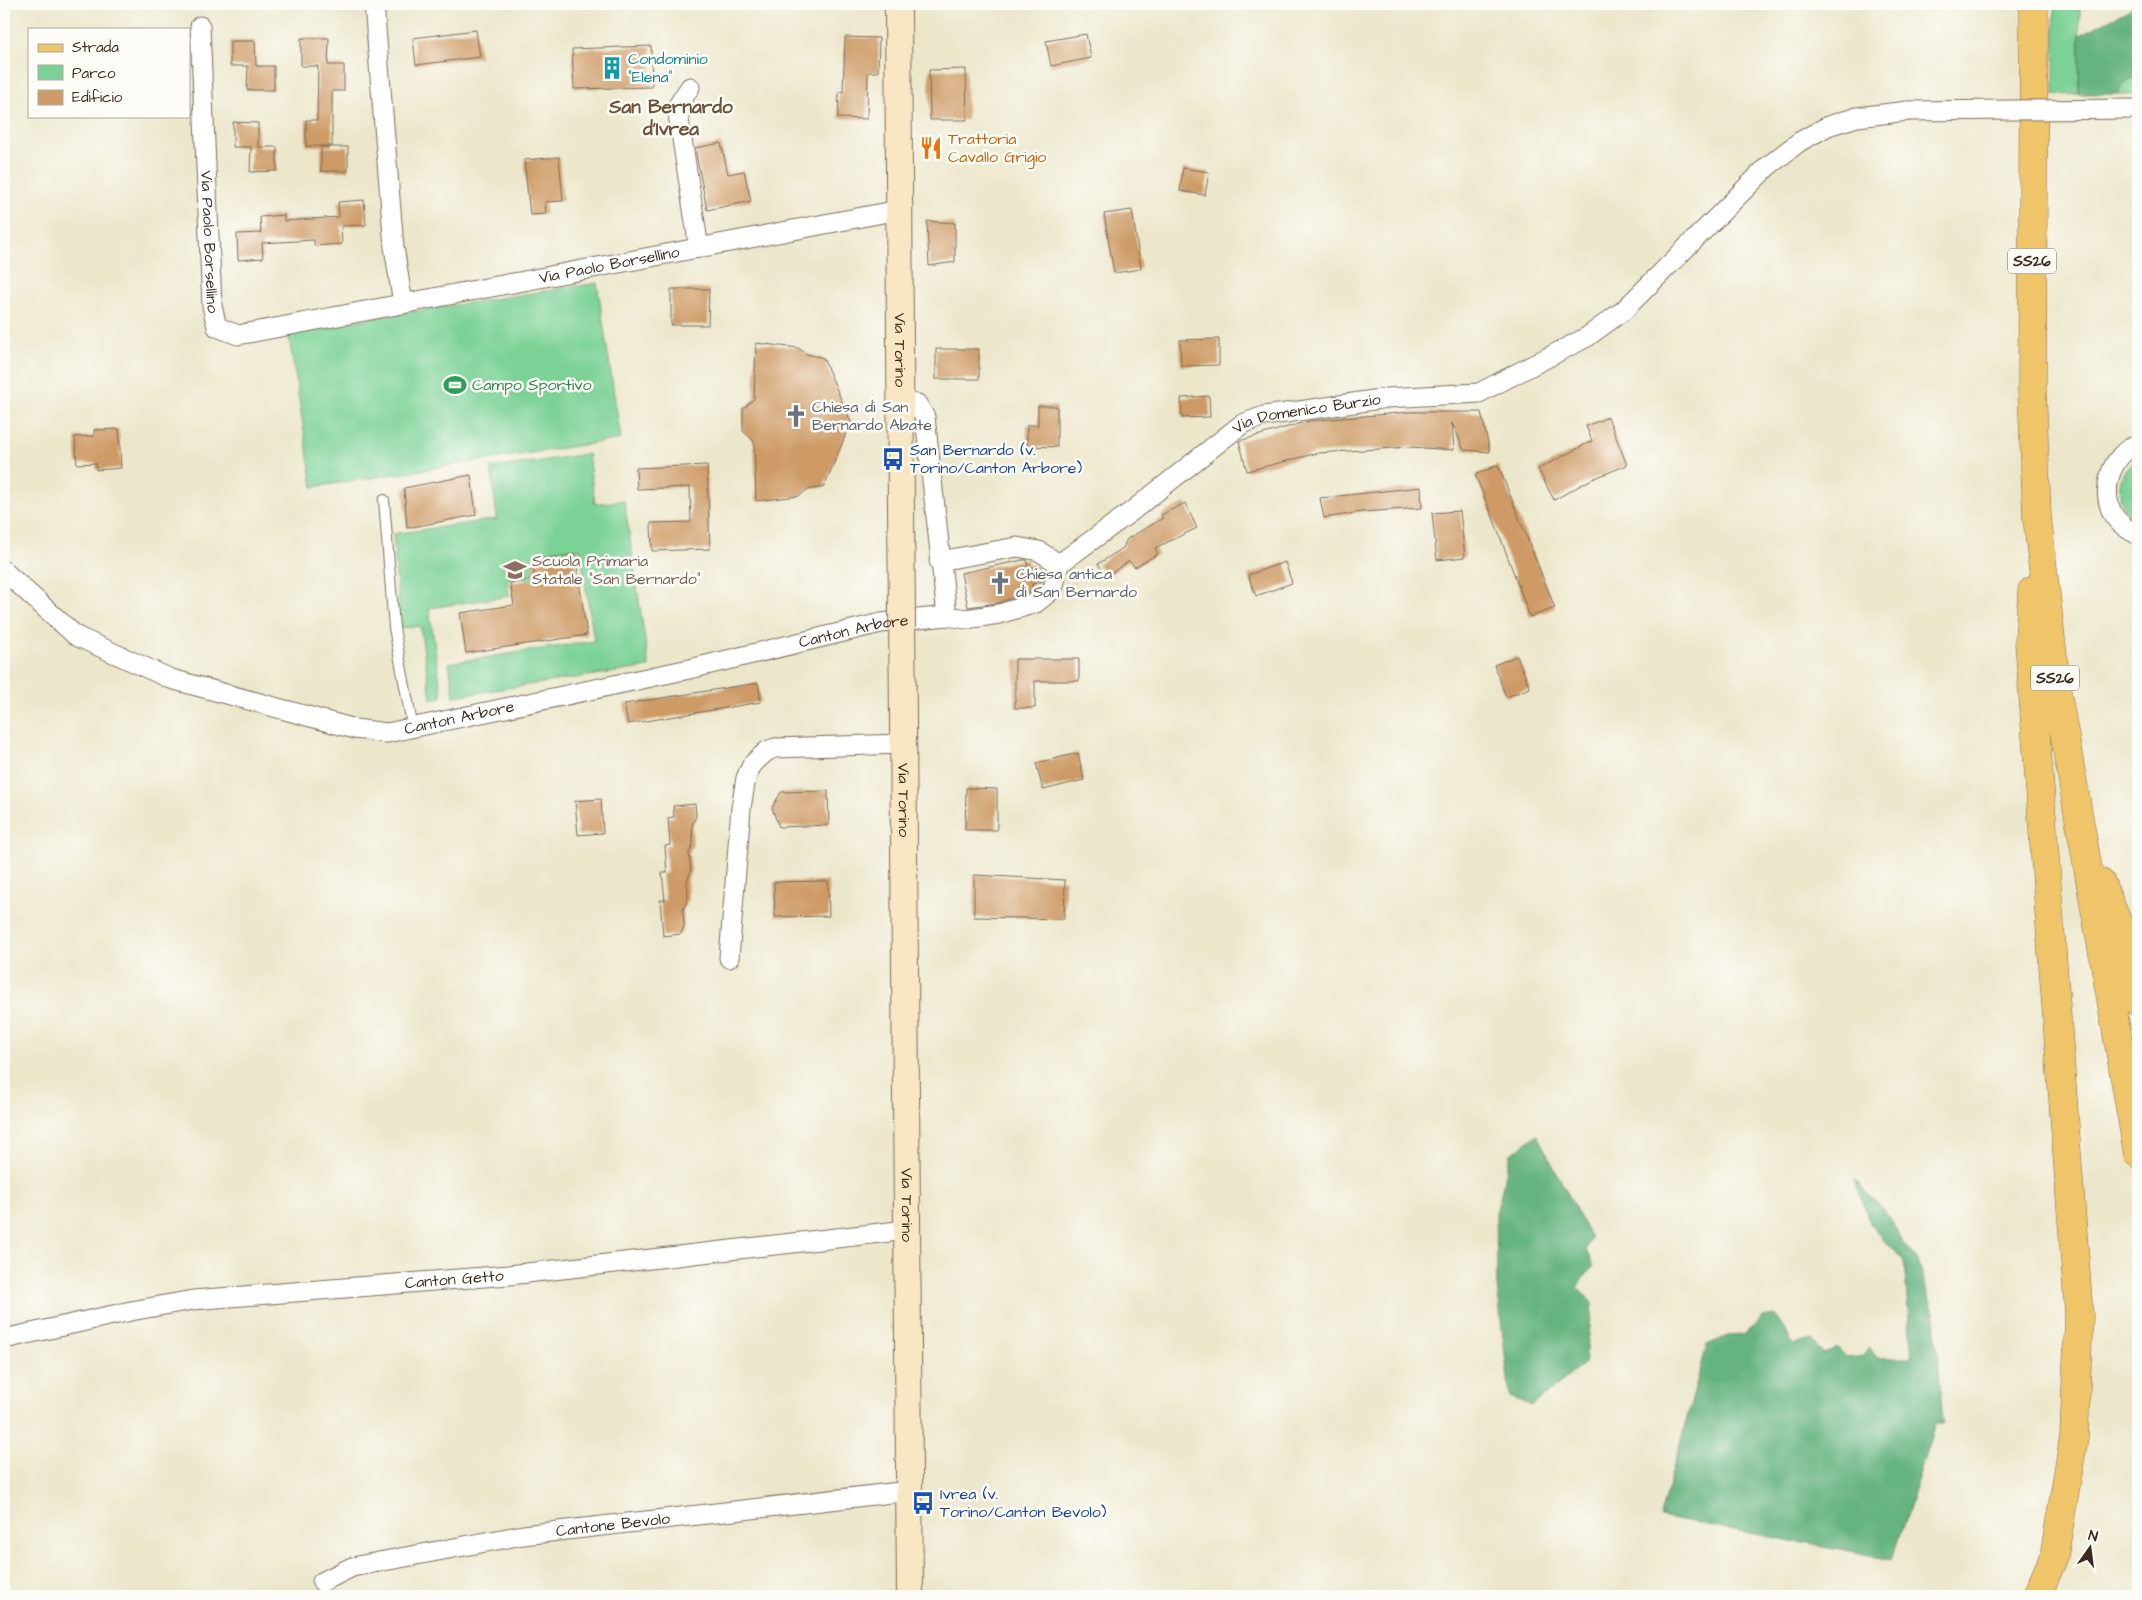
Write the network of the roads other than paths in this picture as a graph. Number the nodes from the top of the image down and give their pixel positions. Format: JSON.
{"nodes":[{"id":1,"x":374,"y":4,"type":"edge"},
{"id":2,"x":898,"y":4,"type":"edge"},
{"id":3,"x":2034,"y":4,"type":"edge"},
{"id":4,"x":200,"y":26,"type":"dead end"},
{"id":5,"x":690,"y":87,"type":"dead end"},
{"id":6,"x":2138,"y":109,"type":"edge"},
{"id":7,"x":899,"y":210,"type":"junction"},
{"id":8,"x":699,"y":248,"type":"junction"},
{"id":9,"x":403,"y":304,"type":"junction"},
{"id":10,"x":900,"y":402,"type":"junction"},
{"id":11,"x":2138,"y":444,"type":"edge"},
{"id":12,"x":384,"y":500,"type":"dead end"},
{"id":13,"x":2037,"y":517,"type":"junction"},
{"id":14,"x":2138,"y":535,"type":"edge"},
{"id":15,"x":939,"y":561,"type":"junction"},
{"id":16,"x":1059,"y":564,"type":"junction"},
{"id":17,"x":4,"y":571,"type":"edge"},
{"id":18,"x":947,"y":616,"type":"junction"},
{"id":19,"x":413,"y":728,"type":"junction"},
{"id":20,"x":903,"y":732,"type":"junction"},
{"id":21,"x":2082,"y":837,"type":"junction"},
{"id":22,"x":729,"y":958,"type":"dead end"},
{"id":23,"x":2138,"y":1002,"type":"edge"},
{"id":24,"x":2138,"y":1154,"type":"edge"},
{"id":25,"x":907,"y":1230,"type":"junction"},
{"id":26,"x":4,"y":1339,"type":"edge"},
{"id":27,"x":909,"y":1492,"type":"junction"},
{"id":28,"x":322,"y":1582,"type":"dead end"},
{"id":29,"x":910,"y":1596,"type":"edge"},
{"id":30,"x":2037,"y":1596,"type":"edge"}],
"edges":[{"from":1,"to":9,"type":"street"},
{"from":2,"to":7,"type":"street","name":"Via Torino"},
{"from":3,"to":13,"type":"main road","number":"SS26"},
{"from":4,"to":9,"type":"street","name":"Via Paolo Borsellino"},
{"from":5,"to":8,"type":"street","name":"Via Paolo Borsellino"},
{"from":6,"to":16,"type":"street","name":"Via Domenico Burzio","bridge":true},
{"from":7,"to":8,"type":"street","name":"Via Paolo Borsellino"},
{"from":7,"to":10,"type":"street","name":"Via Torino"},
{"from":8,"to":9,"type":"street","name":"Via Paolo Borsellino"},
{"from":10,"to":15,"type":"street"},
{"from":10,"to":20,"type":"street","name":"Via Torino","bridge":true},
{"from":11,"to":14,"type":"street"},
{"from":12,"to":19,"type":"lane"},
{"from":13,"to":21,"type":"main road","number":"SS26"},
{"from":13,"to":30,"type":"main road"},
{"from":15,"to":16,"type":"street"},
{"from":15,"to":18,"type":"street"},
{"from":16,"to":18,"type":"street","name":"Canton Arbore"},
{"from":17,"to":19,"type":"street","name":"Canton Arbore"},
{"from":18,"to":19,"type":"street","name":"Canton Arbore"},
{"from":20,"to":22,"type":"street"},
{"from":20,"to":25,"type":"street","name":"Via Torino"},
{"from":21,"to":23,"type":"main road"},
{"from":21,"to":24,"type":"main road","number":"SS26"},
{"from":25,"to":26,"type":"street","name":"Canton Getto"},
{"from":25,"to":27,"type":"street","name":"Via Torino"},
{"from":27,"to":28,"type":"street","name":"Cantone Bevolo"},
{"from":27,"to":29,"type":"street","name":"Via Torino"}]}
